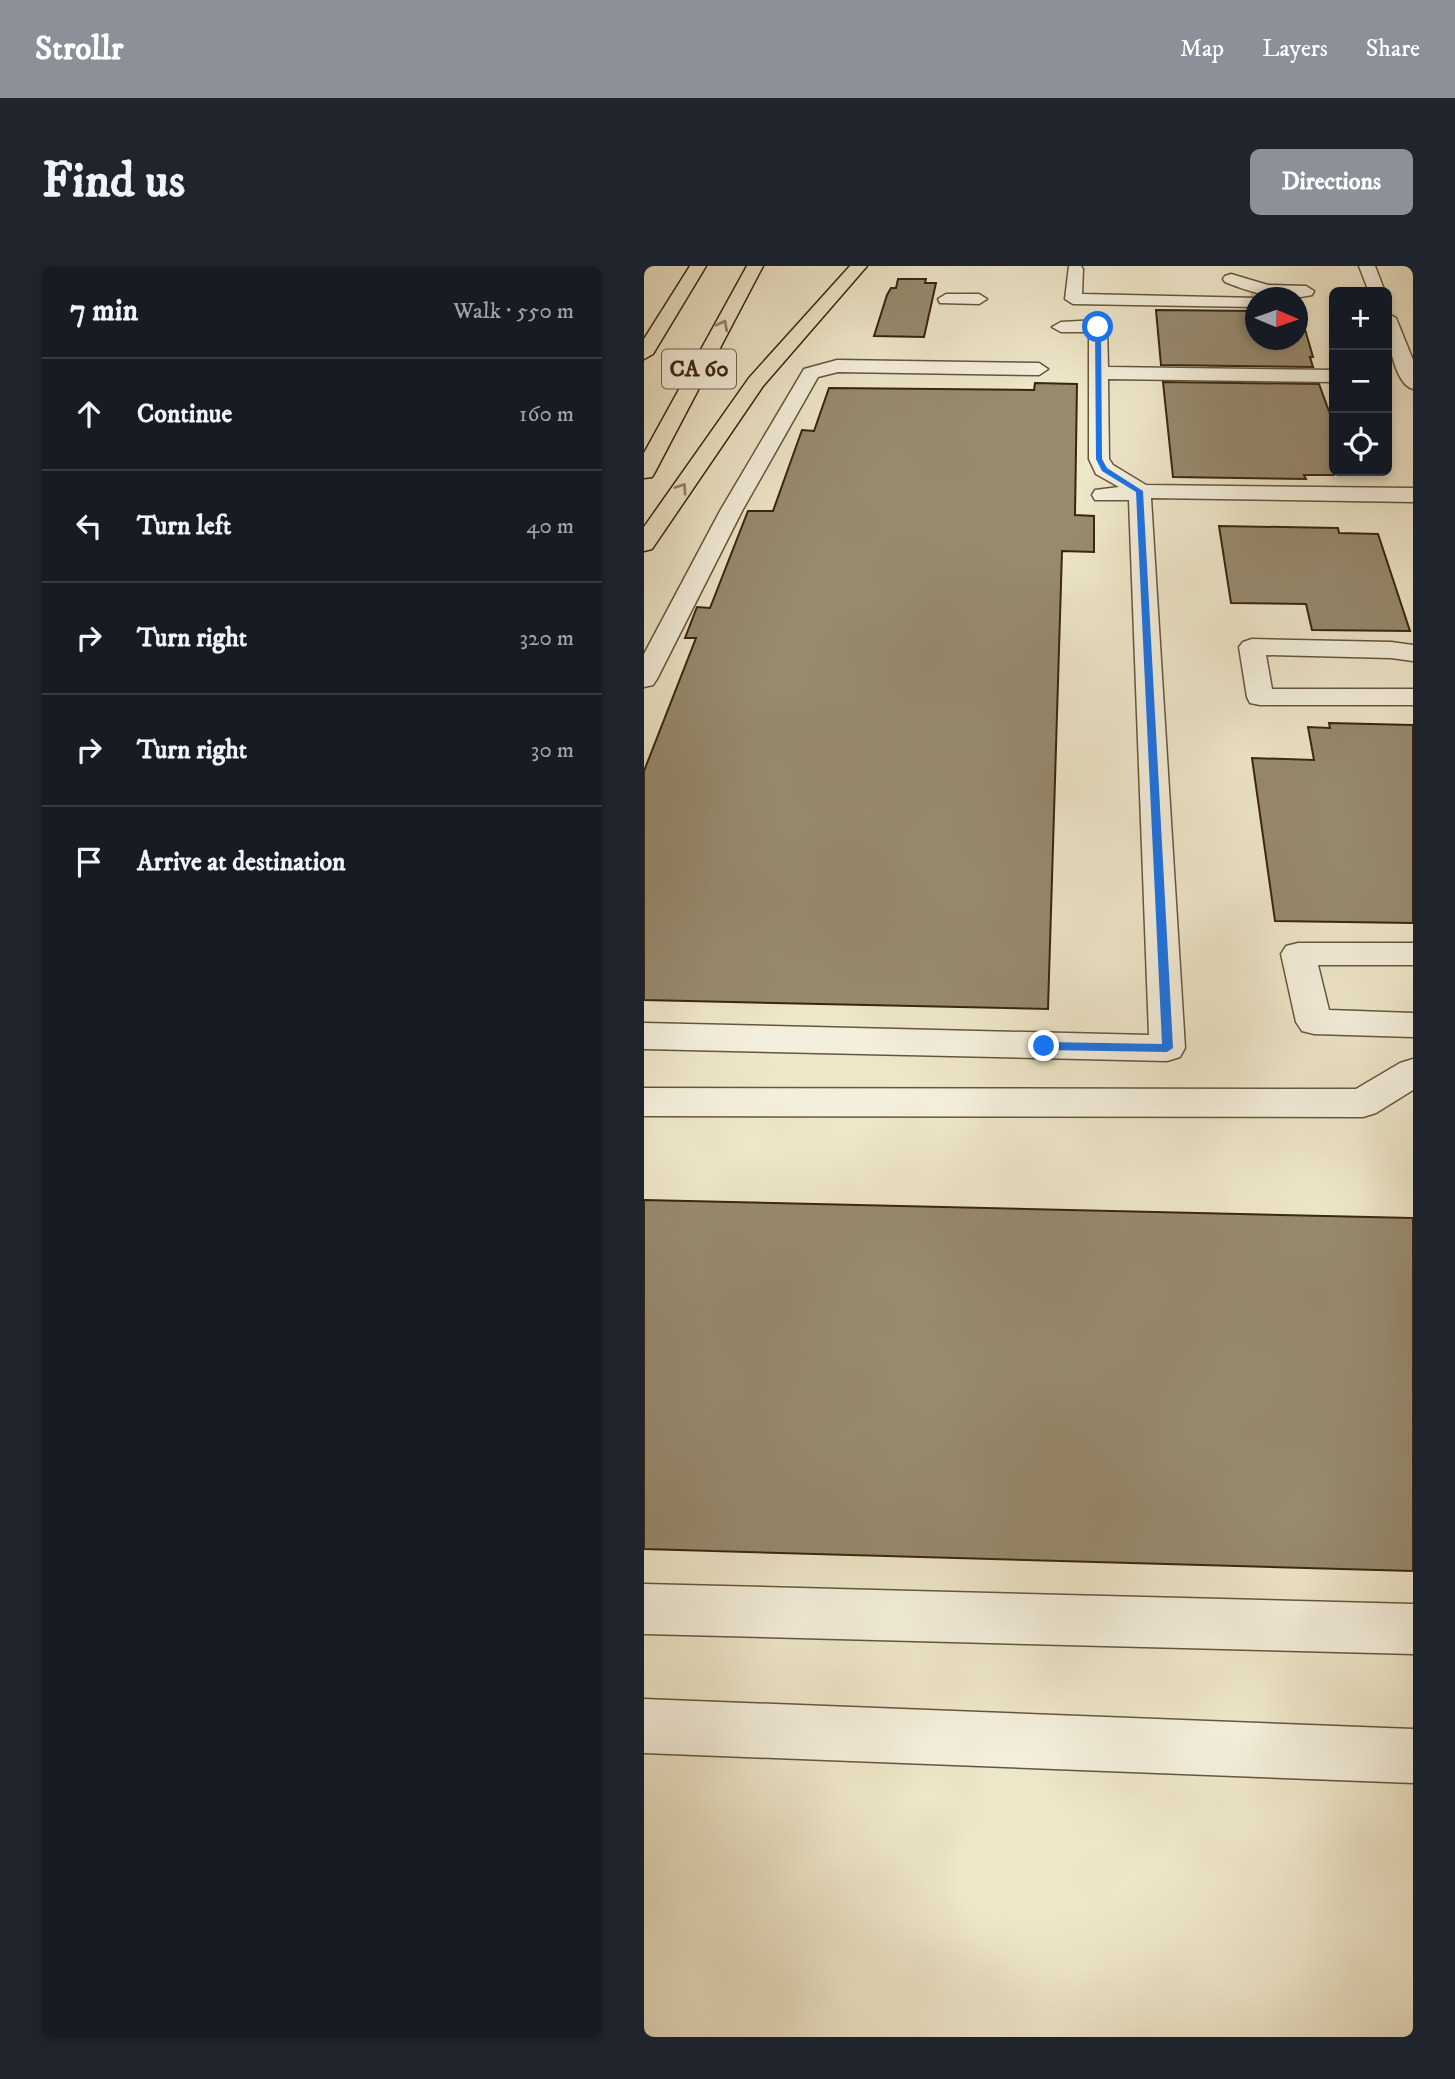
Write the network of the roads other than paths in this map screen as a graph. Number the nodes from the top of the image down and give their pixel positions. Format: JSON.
{"nodes":[{"id":1,"x":698,"y":266,"type":"edge"},
{"id":2,"x":755,"y":266,"type":"edge"},
{"id":3,"x":859,"y":266,"type":"edge"},
{"id":4,"x":1367,"y":266,"type":"edge"},
{"id":5,"x":1075,"y":269,"type":"dead end"},
{"id":6,"x":1375,"y":287,"type":"edge"},
{"id":7,"x":1245,"y":289,"type":"edge"},
{"id":8,"x":1308,"y":296,"type":"edge"},
{"id":9,"x":946,"y":299,"type":"dead end"},
{"id":10,"x":979,"y":299,"type":"dead end"},
{"id":11,"x":1324,"y":299,"type":"dead end"},
{"id":12,"x":1061,"y":327,"type":"dead end"},
{"id":13,"x":1392,"y":330,"type":"edge"},
{"id":14,"x":644,"y":354,"type":"edge"},
{"id":15,"x":1039,"y":369,"type":"dead end"},
{"id":16,"x":1098,"y":373,"type":"junction"},
{"id":17,"x":1329,"y":376,"type":"edge"},
{"id":18,"x":1413,"y":383,"type":"edge"},
{"id":19,"x":644,"y":472,"type":"edge"},
{"id":20,"x":1140,"y":491,"type":"junction"},
{"id":21,"x":1103,"y":495,"type":"dead end"},
{"id":22,"x":1413,"y":495,"type":"edge"},
{"id":23,"x":644,"y":544,"type":"edge"},
{"id":24,"x":1413,"y":653,"type":"edge"},
{"id":25,"x":644,"y":679,"type":"edge"},
{"id":26,"x":1413,"y":697,"type":"edge"},
{"id":27,"x":1413,"y":954,"type":"edge"},
{"id":28,"x":1413,"y":1025,"type":"edge"},
{"id":29,"x":644,"y":1036,"type":"edge"},
{"id":30,"x":1413,"y":1072,"type":"edge"},
{"id":31,"x":644,"y":1102,"type":"edge"},
{"id":32,"x":644,"y":1609,"type":"edge"},
{"id":33,"x":1413,"y":1629,"type":"edge"},
{"id":34,"x":644,"y":1726,"type":"edge"},
{"id":35,"x":1413,"y":1756,"type":"edge"}],
"edges":[{"from":1,"to":14,"type":"highway","number":"CA 60"},
{"from":19,"to":2,"type":"highway","number":"CA 60","one_way":true},
{"from":23,"to":3,"type":"highway","one_way":true},
{"from":4,"to":6,"type":"street"},
{"from":5,"to":7,"type":"street"},
{"from":8,"to":11,"type":"street"},
{"from":9,"to":10,"type":"street"},
{"from":12,"to":16,"type":"street"},
{"from":13,"to":18,"type":"street"},
{"from":15,"to":25,"type":"street"},
{"from":16,"to":17,"type":"street"},
{"from":16,"to":20,"type":"street"},
{"from":20,"to":21,"type":"street"},
{"from":20,"to":22,"type":"street"},
{"from":20,"to":29,"type":"street"},
{"from":24,"to":26,"type":"street"},
{"from":27,"to":28,"type":"street"},
{"from":30,"to":31,"type":"street"},
{"from":32,"to":33,"type":"street"},
{"from":34,"to":35,"type":"street"}]}
